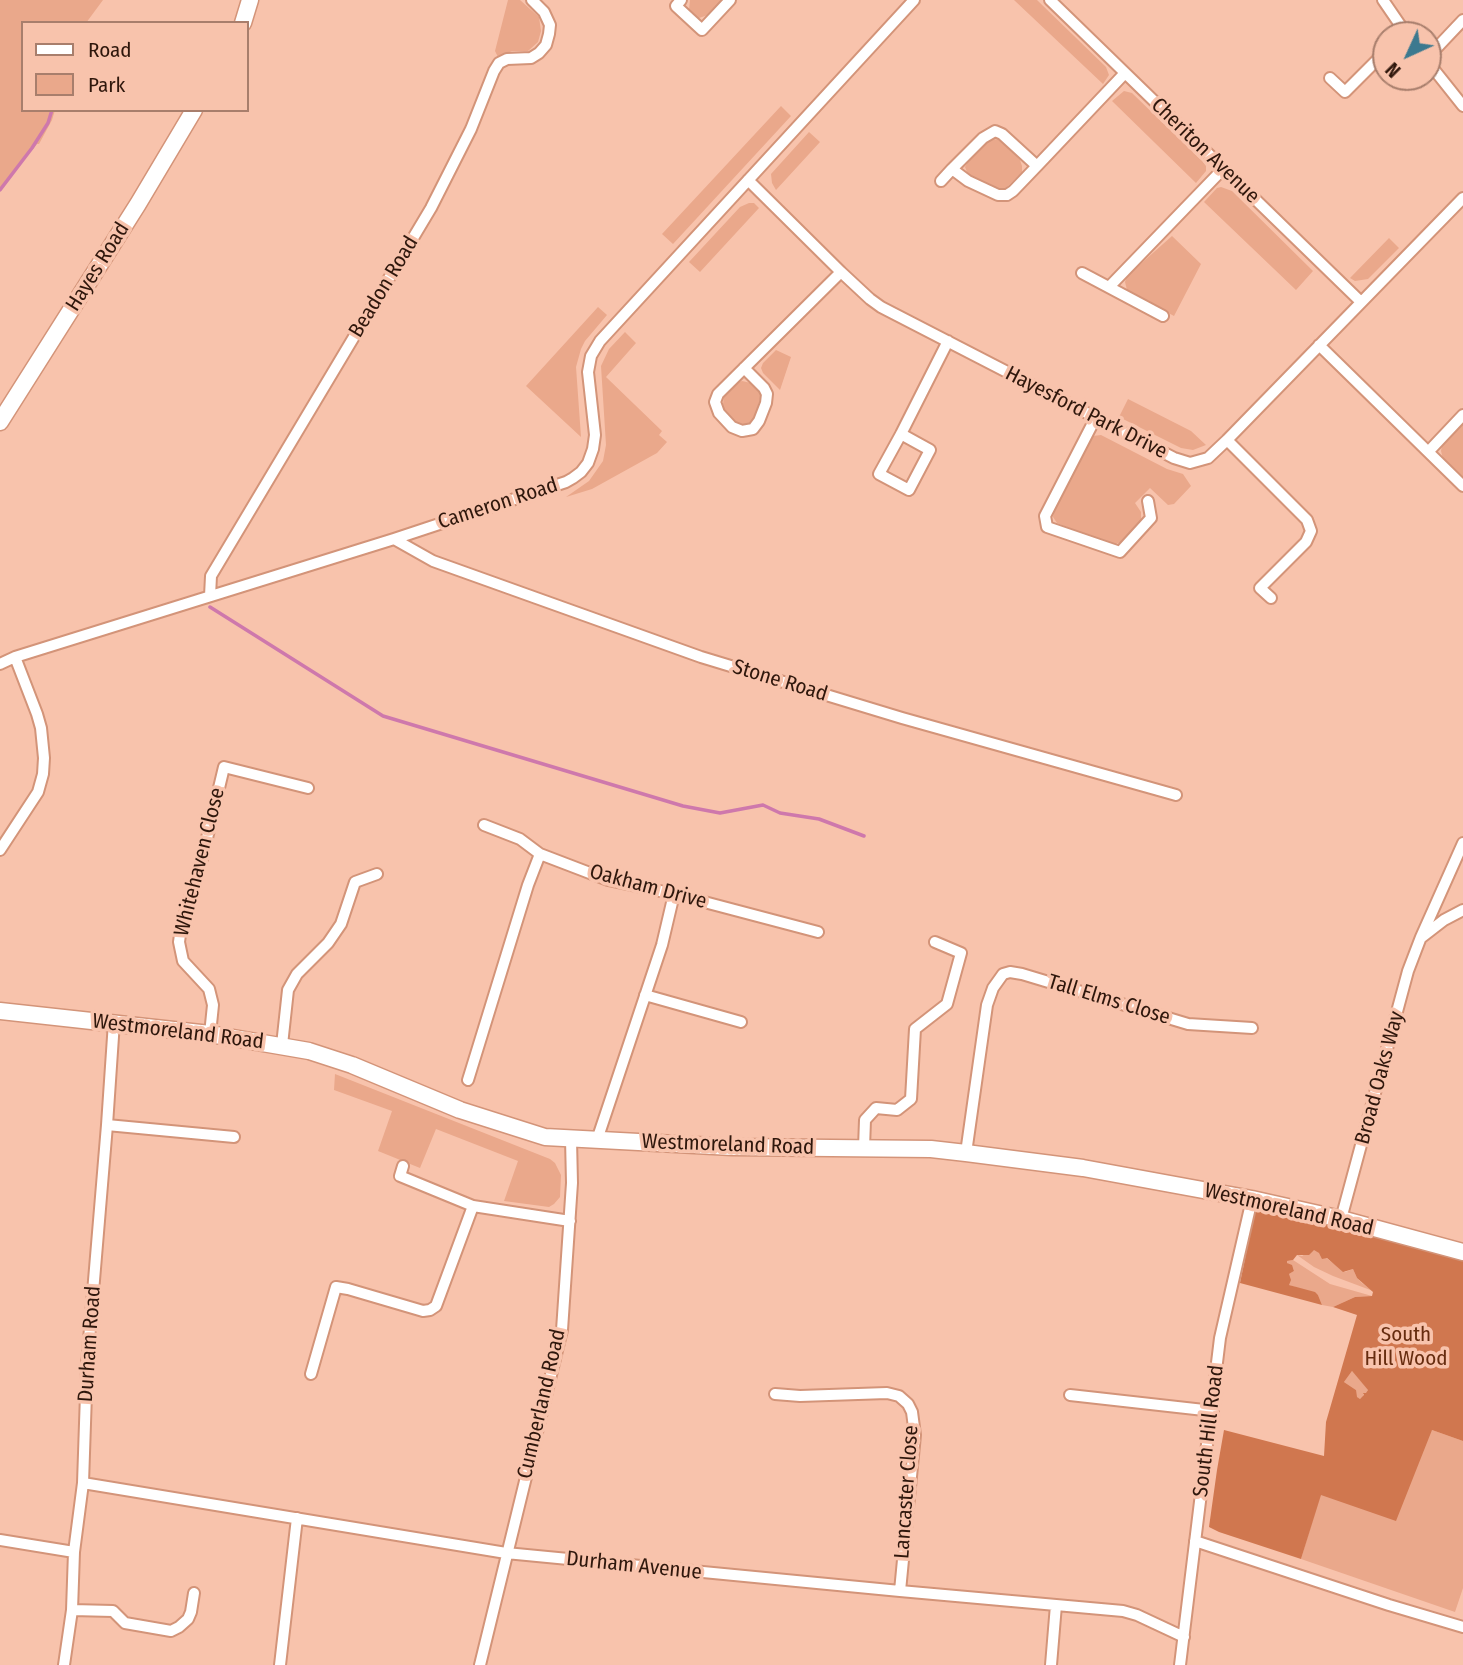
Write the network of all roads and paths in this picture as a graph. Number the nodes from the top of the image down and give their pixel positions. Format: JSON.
{"nodes":[{"id":1,"x":250,"y":0,"type":"edge"},
{"id":2,"x":532,"y":0,"type":"edge"},
{"id":3,"x":681,"y":0,"type":"edge"},
{"id":4,"x":730,"y":0,"type":"edge"},
{"id":5,"x":914,"y":0,"type":"edge"},
{"id":6,"x":1050,"y":0,"type":"edge"},
{"id":7,"x":1383,"y":0,"type":"edge"},
{"id":8,"x":1463,"y":20,"type":"edge"},
{"id":9,"x":244,"y":21,"type":"edge"},
{"id":10,"x":1397,"y":21,"type":"edge"},
{"id":11,"x":1442,"y":42,"type":"edge"},
{"id":12,"x":1372,"y":65,"type":"edge"},
{"id":13,"x":1125,"y":73,"type":"junction"},
{"id":14,"x":1330,"y":78,"type":"dead end"},
{"id":15,"x":1442,"y":80,"type":"edge"},
{"id":16,"x":1463,"y":106,"type":"edge"},
{"id":17,"x":193,"y":112,"type":"edge"},
{"id":18,"x":1037,"y":166,"type":"junction"},
{"id":19,"x":952,"y":169,"type":"junction"},
{"id":20,"x":1223,"y":169,"type":"junction"},
{"id":21,"x":748,"y":180,"type":"junction"},
{"id":22,"x":940,"y":181,"type":"dead end"},
{"id":23,"x":1463,"y":198,"type":"edge"},
{"id":24,"x":841,"y":272,"type":"junction"},
{"id":25,"x":1082,"y":274,"type":"dead end"},
{"id":26,"x":1109,"y":288,"type":"junction"},
{"id":27,"x":1361,"y":302,"type":"junction"},
{"id":28,"x":1163,"y":316,"type":"dead end"},
{"id":29,"x":948,"y":341,"type":"junction"},
{"id":30,"x":1319,"y":345,"type":"junction"},
{"id":31,"x":744,"y":368,"type":"junction"},
{"id":32,"x":1463,"y":415,"type":"edge"},
{"id":33,"x":1095,"y":419,"type":"junction"},
{"id":34,"x":0,"y":422,"type":"edge"},
{"id":35,"x":901,"y":435,"type":"junction"},
{"id":36,"x":1227,"y":440,"type":"junction"},
{"id":37,"x":1429,"y":451,"type":"junction"},
{"id":38,"x":1463,"y":486,"type":"edge"},
{"id":39,"x":1148,"y":501,"type":"dead end"},
{"id":40,"x":394,"y":539,"type":"junction"},
{"id":41,"x":211,"y":596,"type":"junction"},
{"id":42,"x":1271,"y":598,"type":"dead end"},
{"id":43,"x":15,"y":657,"type":"junction"},
{"id":44,"x":0,"y":664,"type":"edge"},
{"id":45,"x":307,"y":788,"type":"dead end"},
{"id":46,"x":1176,"y":795,"type":"dead end"},
{"id":47,"x":484,"y":825,"type":"dead end"},
{"id":48,"x":1463,"y":843,"type":"edge"},
{"id":49,"x":0,"y":850,"type":"edge"},
{"id":50,"x":540,"y":854,"type":"junction"},
{"id":51,"x":377,"y":874,"type":"dead end"},
{"id":52,"x":674,"y":894,"type":"junction"},
{"id":53,"x":1463,"y":910,"type":"edge"},
{"id":54,"x":818,"y":932,"type":"dead end"},
{"id":55,"x":1421,"y":937,"type":"junction"},
{"id":56,"x":935,"y":942,"type":"dead end"},
{"id":57,"x":645,"y":995,"type":"junction"},
{"id":58,"x":0,"y":1011,"type":"edge"},
{"id":59,"x":114,"y":1022,"type":"junction"},
{"id":60,"x":741,"y":1022,"type":"dead end"},
{"id":61,"x":1252,"y":1028,"type":"dead end"},
{"id":62,"x":210,"y":1034,"type":"junction"},
{"id":63,"x":282,"y":1045,"type":"junction"},
{"id":64,"x":468,"y":1080,"type":"dead end"},
{"id":65,"x":107,"y":1125,"type":"junction"},
{"id":66,"x":234,"y":1138,"type":"dead end"},
{"id":67,"x":570,"y":1139,"type":"junction"},
{"id":68,"x":597,"y":1140,"type":"junction"},
{"id":69,"x":864,"y":1148,"type":"junction"},
{"id":70,"x":966,"y":1153,"type":"junction"},
{"id":71,"x":403,"y":1166,"type":"dead end"},
{"id":72,"x":1252,"y":1199,"type":"junction"},
{"id":73,"x":473,"y":1206,"type":"junction"},
{"id":74,"x":1341,"y":1219,"type":"junction"},
{"id":75,"x":570,"y":1221,"type":"junction"},
{"id":76,"x":1463,"y":1252,"type":"edge"},
{"id":77,"x":311,"y":1374,"type":"dead end"},
{"id":78,"x":775,"y":1394,"type":"dead end"},
{"id":79,"x":1070,"y":1395,"type":"dead end"},
{"id":80,"x":1213,"y":1411,"type":"junction"},
{"id":81,"x":83,"y":1483,"type":"junction"},
{"id":82,"x":297,"y":1518,"type":"junction"},
{"id":83,"x":0,"y":1541,"type":"edge"},
{"id":84,"x":1195,"y":1541,"type":"junction"},
{"id":85,"x":74,"y":1552,"type":"junction"},
{"id":86,"x":506,"y":1553,"type":"junction"},
{"id":87,"x":900,"y":1591,"type":"junction"},
{"id":88,"x":194,"y":1593,"type":"dead end"},
{"id":89,"x":1056,"y":1605,"type":"junction"},
{"id":90,"x":72,"y":1610,"type":"junction"},
{"id":91,"x":1463,"y":1628,"type":"edge"},
{"id":92,"x":1184,"y":1637,"type":"junction"},
{"id":93,"x":64,"y":1665,"type":"edge"},
{"id":94,"x":280,"y":1665,"type":"edge"},
{"id":95,"x":480,"y":1665,"type":"edge"},
{"id":96,"x":1051,"y":1665,"type":"edge"},
{"id":97,"x":1180,"y":1665,"type":"edge"}],
"edges":[{"from":1,"to":9,"type":"main road"},
{"from":2,"to":41,"type":"street","name":"Beadon Road"},
{"from":3,"to":4,"type":"street"},
{"from":5,"to":21,"type":"street","name":"Cameron Road"},
{"from":6,"to":13,"type":"street","name":"Cheriton Avenue"},
{"from":7,"to":10,"type":"street"},
{"from":8,"to":11,"type":"street"},
{"from":12,"to":14,"type":"street"},
{"from":13,"to":18,"type":"street"},
{"from":13,"to":20,"type":"street","name":"Cheriton Avenue"},
{"from":15,"to":16,"type":"street"},
{"from":17,"to":34,"type":"main road","name":"Hayes Road"},
{"from":18,"to":19,"type":"street"},
{"from":18,"to":19,"type":"street"},
{"from":19,"to":22,"type":"street"},
{"from":20,"to":26,"type":"street"},
{"from":20,"to":27,"type":"street","name":"Cheriton Avenue"},
{"from":21,"to":24,"type":"street","name":"Hayesford Park Drive"},
{"from":21,"to":40,"type":"street","name":"Cameron Road"},
{"from":23,"to":27,"type":"street","name":"Hayesford Park Drive"},
{"from":24,"to":29,"type":"street","name":"Hayesford Park Drive"},
{"from":24,"to":31,"type":"street"},
{"from":25,"to":26,"type":"street"},
{"from":26,"to":28,"type":"street"},
{"from":27,"to":30,"type":"street","name":"Hayesford Park Drive"},
{"from":29,"to":33,"type":"street","name":"Hayesford Park Drive"},
{"from":29,"to":35,"type":"street"},
{"from":30,"to":36,"type":"street","name":"Hayesford Park Drive"},
{"from":30,"to":37,"type":"street"},
{"from":31,"to":31,"type":"street"},
{"from":32,"to":37,"type":"street"},
{"from":33,"to":36,"type":"street","name":"Hayesford Park Drive"},
{"from":33,"to":39,"type":"street"},
{"from":35,"to":35,"type":"street"},
{"from":36,"to":42,"type":"street"},
{"from":37,"to":38,"type":"street"},
{"from":40,"to":41,"type":"street","name":"Cameron Road"},
{"from":40,"to":46,"type":"street","name":"Stone Road"},
{"from":41,"to":43,"type":"street","name":"Cameron Road"},
{"from":43,"to":44,"type":"street","name":"Cameron Road"},
{"from":43,"to":49,"type":"street"},
{"from":45,"to":62,"type":"street","name":"Whitehaven Close"},
{"from":47,"to":50,"type":"street","name":"Oakham Drive"},
{"from":48,"to":55,"type":"street","name":"Broad Oaks Way"},
{"from":50,"to":52,"type":"street","name":"Oakham Drive"},
{"from":50,"to":64,"type":"street"},
{"from":51,"to":63,"type":"street"},
{"from":52,"to":54,"type":"street","name":"Oakham Drive"},
{"from":52,"to":57,"type":"street"},
{"from":53,"to":55,"type":"street"},
{"from":55,"to":74,"type":"street","name":"Broad Oaks Way"},
{"from":56,"to":69,"type":"street"},
{"from":57,"to":60,"type":"street"},
{"from":57,"to":68,"type":"street"},
{"from":58,"to":59,"type":"main road","name":"Westmoreland Road"},
{"from":59,"to":62,"type":"main road","name":"Westmoreland Road"},
{"from":59,"to":65,"type":"street","name":"Durham Road"},
{"from":61,"to":70,"type":"street","name":"Tall Elms Close"},
{"from":62,"to":63,"type":"main road","name":"Westmoreland Road"},
{"from":63,"to":67,"type":"main road","name":"Westmoreland Road"},
{"from":65,"to":66,"type":"street"},
{"from":65,"to":81,"type":"street","name":"Durham Road"},
{"from":67,"to":68,"type":"main road","name":"Westmoreland Road"},
{"from":67,"to":75,"type":"street","name":"Cumberland Road"},
{"from":68,"to":69,"type":"main road","name":"Westmoreland Road"},
{"from":69,"to":70,"type":"main road","name":"Westmoreland Road"},
{"from":70,"to":72,"type":"main road","name":"Westmoreland Road"},
{"from":71,"to":73,"type":"street"},
{"from":72,"to":74,"type":"main road","name":"Westmoreland Road"},
{"from":72,"to":80,"type":"street","name":"South Hill Road"},
{"from":73,"to":75,"type":"street"},
{"from":73,"to":77,"type":"street"},
{"from":74,"to":76,"type":"main road","name":"Westmoreland Road"},
{"from":75,"to":86,"type":"street","name":"Cumberland Road"},
{"from":78,"to":87,"type":"street","name":"Lancaster Close"},
{"from":79,"to":80,"type":"street"},
{"from":80,"to":84,"type":"street","name":"South Hill Road"},
{"from":81,"to":82,"type":"street","name":"Durham Avenue"},
{"from":81,"to":85,"type":"street","name":"Durham Road"},
{"from":82,"to":86,"type":"street","name":"Durham Avenue"},
{"from":82,"to":94,"type":"street"},
{"from":83,"to":85,"type":"street"},
{"from":84,"to":91,"type":"street"},
{"from":84,"to":92,"type":"street","name":"South Hill Road"},
{"from":85,"to":90,"type":"street","name":"Durham Road"},
{"from":86,"to":87,"type":"street","name":"Durham Avenue"},
{"from":86,"to":95,"type":"street","name":"Cumberland Road"},
{"from":87,"to":89,"type":"street","name":"Durham Avenue"},
{"from":88,"to":90,"type":"street"},
{"from":89,"to":92,"type":"street","name":"Durham Avenue"},
{"from":89,"to":96,"type":"street"},
{"from":90,"to":93,"type":"street","name":"Durham Road"},
{"from":92,"to":97,"type":"street","name":"South Hill Road"}]}
